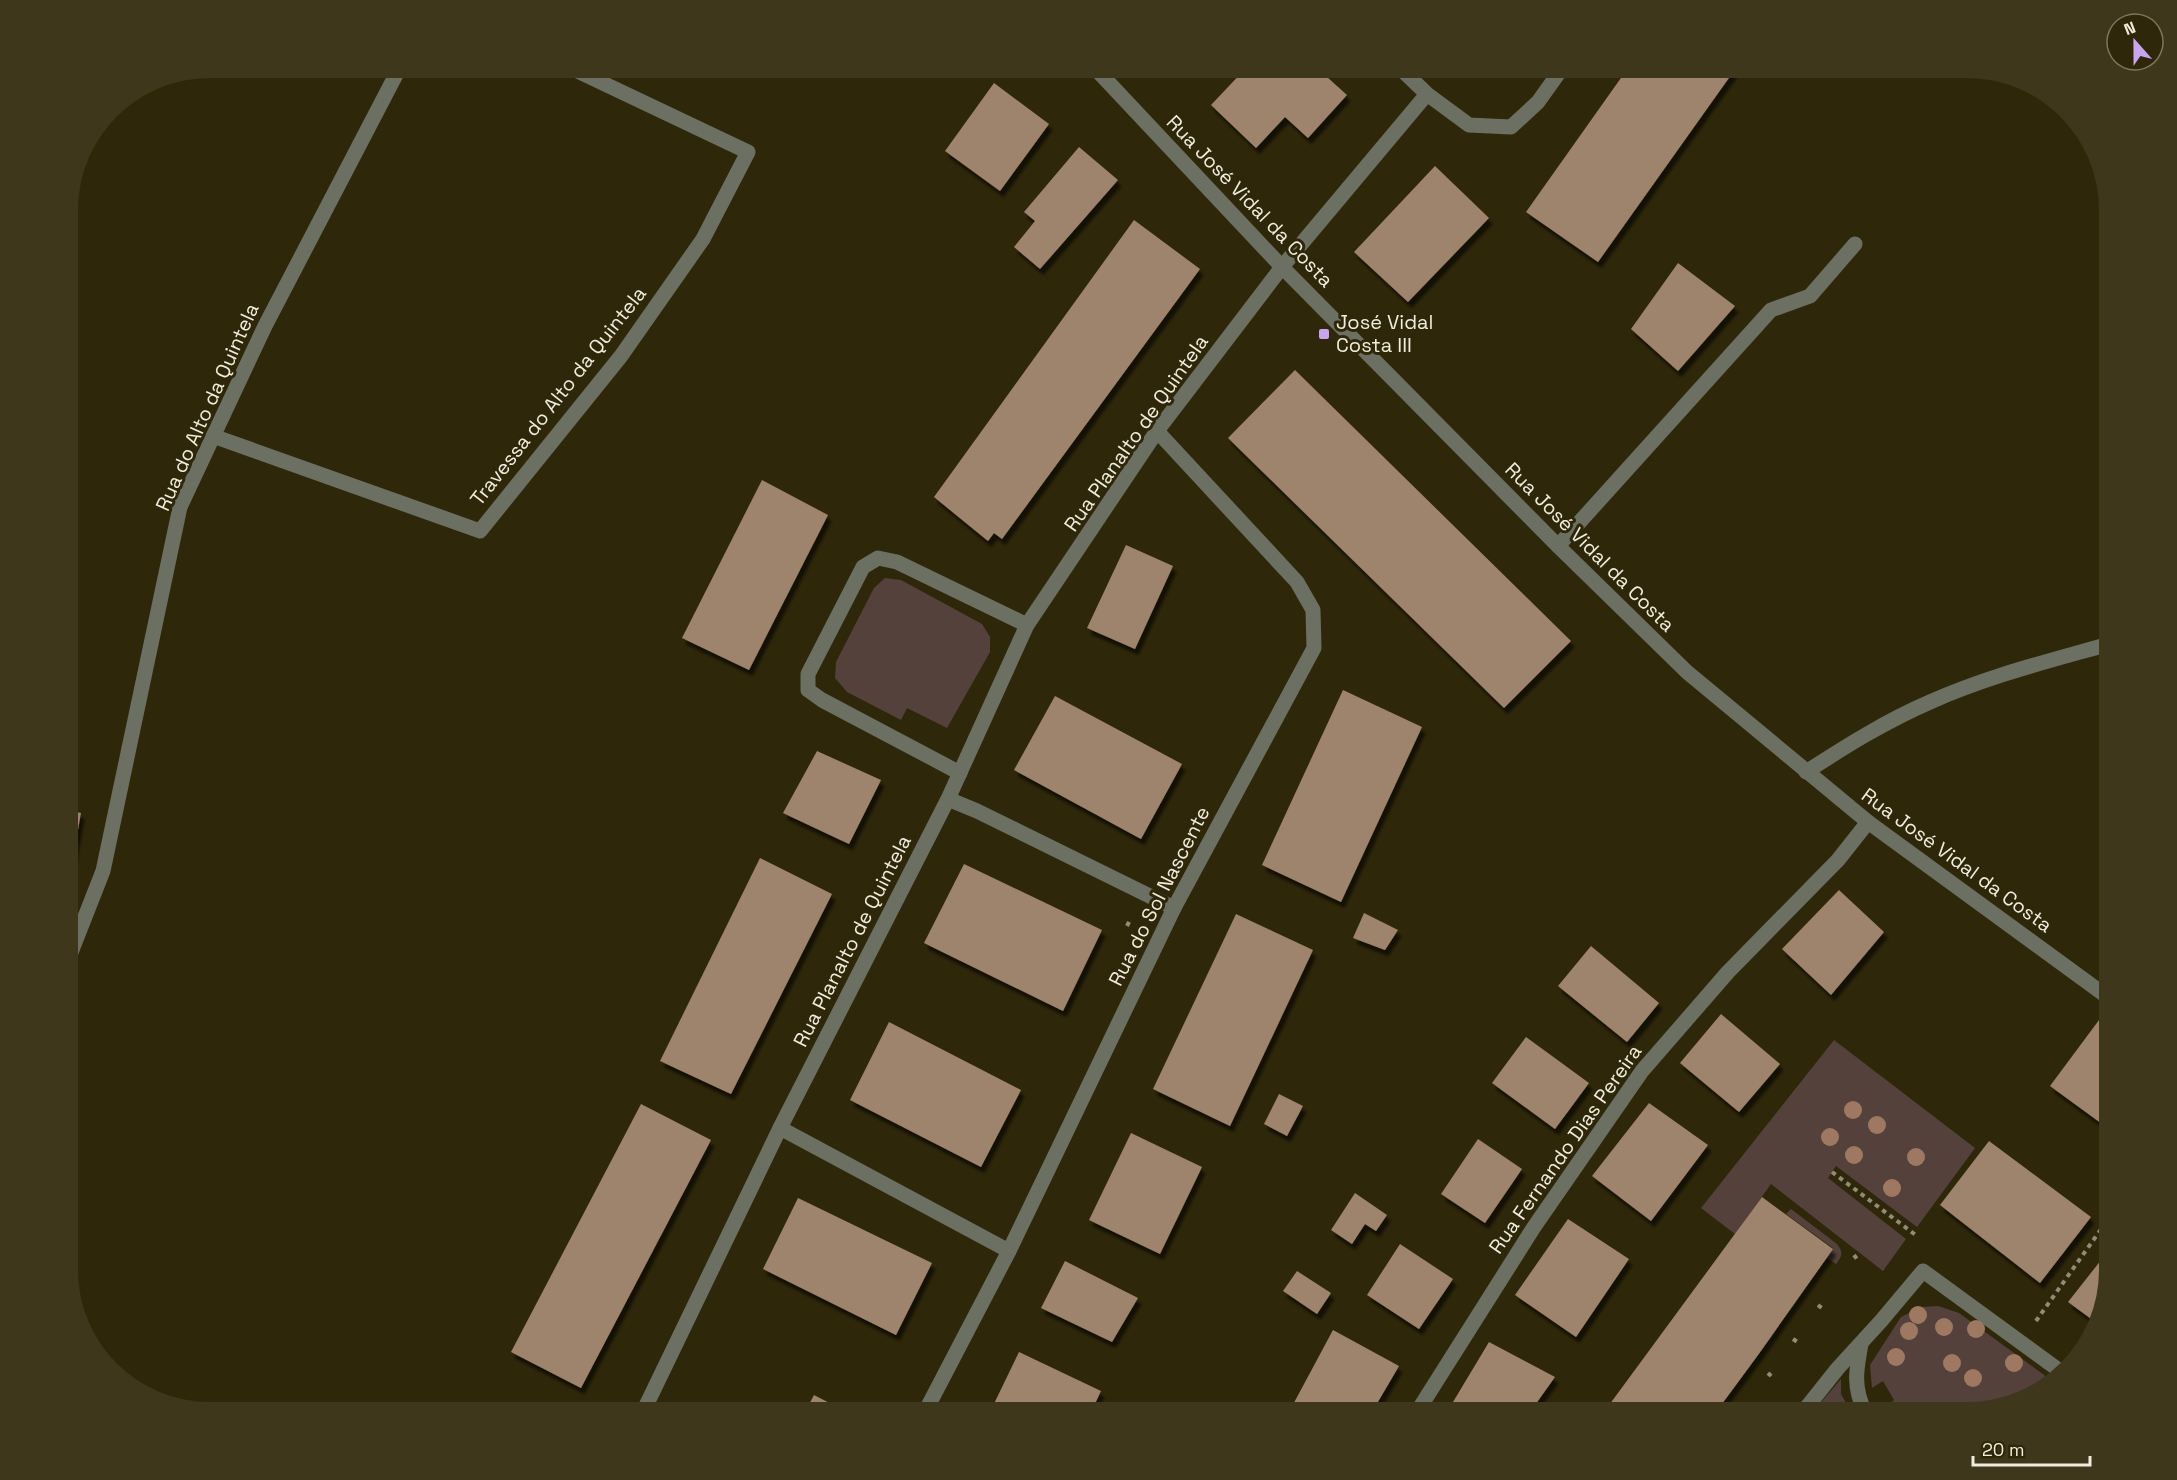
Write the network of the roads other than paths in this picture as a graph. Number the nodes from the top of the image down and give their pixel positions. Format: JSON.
{"nodes":[{"id":1,"x":395,"y":78,"type":"edge"},
{"id":2,"x":590,"y":78,"type":"edge"},
{"id":3,"x":1103,"y":78,"type":"edge"},
{"id":4,"x":1410,"y":78,"type":"edge"},
{"id":5,"x":1556,"y":78,"type":"edge"},
{"id":6,"x":1427,"y":94,"type":"junction"},
{"id":7,"x":1855,"y":244,"type":"dead end"},
{"id":8,"x":1282,"y":267,"type":"junction"},
{"id":9,"x":1157,"y":431,"type":"junction"},
{"id":10,"x":213,"y":436,"type":"junction"},
{"id":11,"x":1558,"y":546,"type":"junction"},
{"id":12,"x":1027,"y":625,"type":"junction"},
{"id":13,"x":2099,"y":647,"type":"edge"},
{"id":14,"x":1806,"y":772,"type":"junction"},
{"id":15,"x":960,"y":773,"type":"junction"},
{"id":16,"x":948,"y":799,"type":"junction"},
{"id":17,"x":1868,"y":822,"type":"junction"},
{"id":18,"x":1174,"y":908,"type":"junction"},
{"id":19,"x":78,"y":935,"type":"edge"},
{"id":20,"x":2099,"y":991,"type":"edge"},
{"id":21,"x":780,"y":1128,"type":"junction"},
{"id":22,"x":1009,"y":1251,"type":"junction"},
{"id":23,"x":1861,"y":1344,"type":"junction"},
{"id":24,"x":2055,"y":1368,"type":"edge"},
{"id":25,"x":648,"y":1402,"type":"edge"},
{"id":26,"x":931,"y":1402,"type":"edge"},
{"id":27,"x":1425,"y":1402,"type":"edge"},
{"id":28,"x":1812,"y":1402,"type":"edge"},
{"id":29,"x":1860,"y":1402,"type":"edge"}],
"edges":[{"from":1,"to":10,"type":"street","name":"Rua do Alto da Quintela"},
{"from":2,"to":10,"type":"street","name":"Travessa do Alto da Quintela"},
{"from":3,"to":8,"type":"street","name":"Rua José Vidal da Costa"},
{"from":4,"to":6,"type":"street"},
{"from":5,"to":6,"type":"street"},
{"from":6,"to":8,"type":"street","name":"Rua Planalto de Quintela"},
{"from":7,"to":11,"type":"street"},
{"from":8,"to":9,"type":"street","name":"Rua Planalto de Quintela"},
{"from":8,"to":11,"type":"street","name":"Rua José Vidal da Costa"},
{"from":9,"to":12,"type":"street","name":"Rua Planalto de Quintela"},
{"from":9,"to":18,"type":"street","name":"Rua do Sol Nascente"},
{"from":10,"to":19,"type":"street","name":"Rua do Alto da Quintela"},
{"from":11,"to":14,"type":"street","name":"Rua José Vidal da Costa"},
{"from":12,"to":15,"type":"street","name":"Rua Planalto de Quintela"},
{"from":12,"to":15,"type":"street"},
{"from":13,"to":14,"type":"street"},
{"from":14,"to":17,"type":"street","name":"Rua José Vidal da Costa"},
{"from":15,"to":16,"type":"street","name":"Rua Planalto de Quintela"},
{"from":16,"to":18,"type":"street"},
{"from":16,"to":21,"type":"street","name":"Rua Planalto de Quintela"},
{"from":17,"to":20,"type":"street","name":"Rua José Vidal da Costa"},
{"from":17,"to":27,"type":"street","name":"Rua Fernando Dias Pereira"},
{"from":18,"to":22,"type":"street","name":"Rua do Sol Nascente"},
{"from":21,"to":22,"type":"street"},
{"from":21,"to":25,"type":"street","name":"Rua Planalto de Quintela"},
{"from":22,"to":26,"type":"street","name":"Rua do Sol Nascente"},
{"from":23,"to":24,"type":"street"},
{"from":23,"to":28,"type":"street"},
{"from":23,"to":29,"type":"street"}]}
